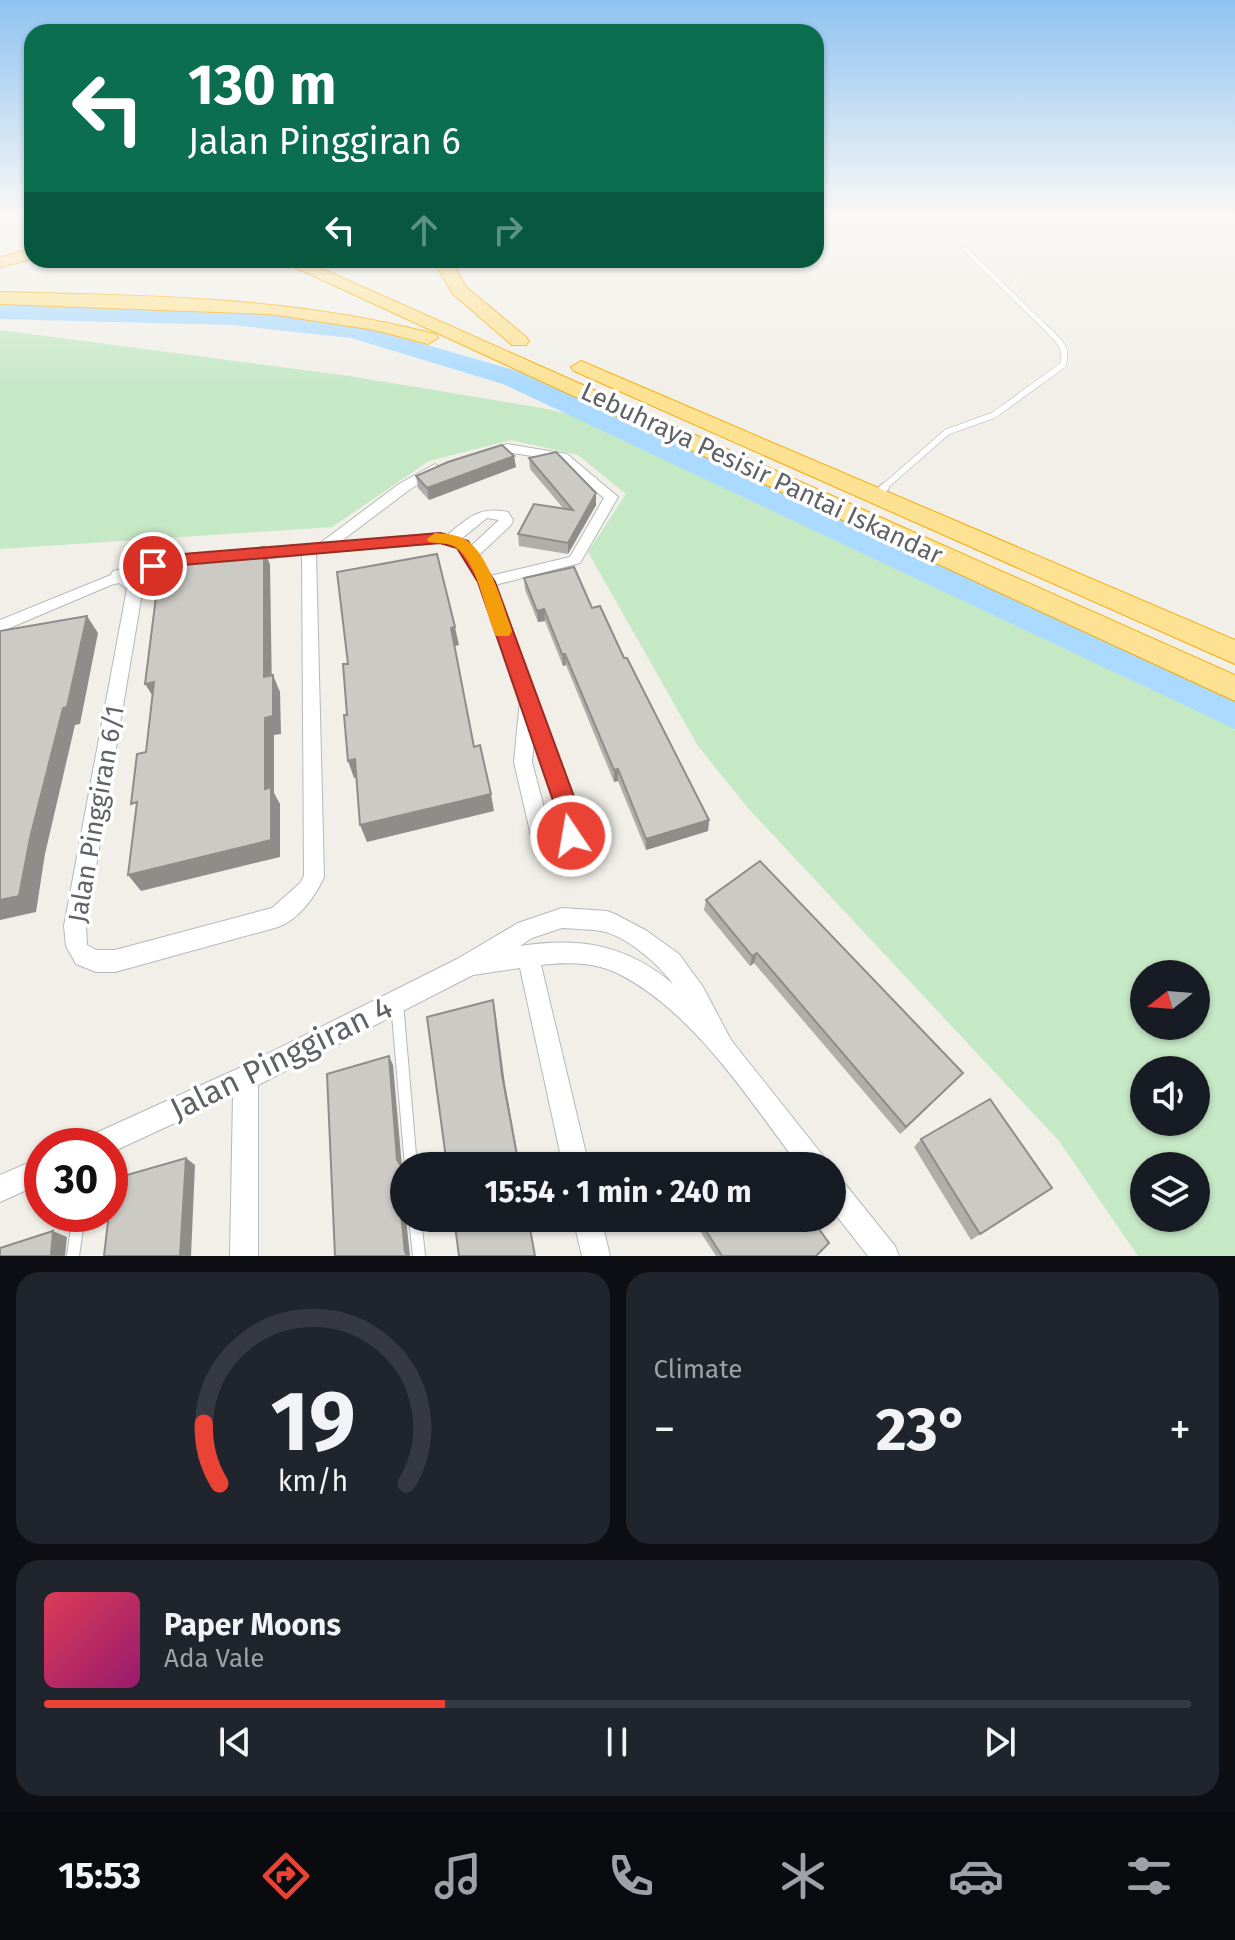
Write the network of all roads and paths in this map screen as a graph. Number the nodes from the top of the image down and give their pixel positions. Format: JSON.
{"nodes":[{"id":1,"x":320,"y":273,"type":"edge"},
{"id":2,"x":449,"y":273,"type":"edge"},
{"id":3,"x":989,"y":273,"type":"edge"},
{"id":4,"x":0,"y":298,"type":"edge"},
{"id":5,"x":453,"y":311,"type":"dead end"},
{"id":6,"x":508,"y":346,"type":"junction"},
{"id":7,"x":479,"y":456,"type":"edge"},
{"id":8,"x":451,"y":463,"type":"edge"},
{"id":9,"x":876,"y":496,"type":"junction"},
{"id":10,"x":446,"y":539,"type":"junction"},
{"id":11,"x":316,"y":550,"type":"junction"},
{"id":12,"x":471,"y":554,"type":"junction"},
{"id":13,"x":118,"y":575,"type":"junction"},
{"id":14,"x":486,"y":582,"type":"junction"},
{"id":15,"x":0,"y":626,"type":"edge"},
{"id":16,"x":1235,"y":653,"type":"edge"},
{"id":17,"x":1235,"y":689,"type":"edge"},
{"id":18,"x":527,"y":703,"type":"junction"},
{"id":19,"x":528,"y":955,"type":"junction"},
{"id":20,"x":465,"y":967,"type":"junction"},
{"id":21,"x":397,"y":1002,"type":"junction"},
{"id":22,"x":722,"y":1047,"type":"junction"},
{"id":23,"x":246,"y":1078,"type":"junction"},
{"id":24,"x":128,"y":1131,"type":"edge"},
{"id":25,"x":410,"y":1152,"type":"edge"},
{"id":26,"x":573,"y":1152,"type":"edge"},
{"id":27,"x":804,"y":1152,"type":"edge"},
{"id":28,"x":24,"y":1178,"type":"edge"},
{"id":29,"x":0,"y":1189,"type":"edge"},
{"id":30,"x":846,"y":1206,"type":"edge"},
{"id":31,"x":76,"y":1232,"type":"edge"},
{"id":32,"x":416,"y":1232,"type":"edge"},
{"id":33,"x":590,"y":1232,"type":"edge"},
{"id":34,"x":73,"y":1256,"type":"edge"},
{"id":35,"x":244,"y":1256,"type":"edge"},
{"id":36,"x":419,"y":1256,"type":"edge"},
{"id":37,"x":596,"y":1256,"type":"edge"},
{"id":38,"x":885,"y":1256,"type":"edge"}],
"edges":[{"from":1,"to":6,"type":"highway","name":"Lebuhraya Pesisir Pantai Iskandar"},
{"from":2,"to":6,"type":"highway"},
{"from":3,"to":9,"type":"lane"},
{"from":4,"to":6,"type":"highway"},
{"from":5,"to":6,"type":"highway","name":"Lebuhraya Pesisir Pantai Iskandar"},
{"from":6,"to":9,"type":"highway","name":"Lebuhraya Pesisir Pantai Iskandar"},
{"from":6,"to":17,"type":"highway","name":"Lebuhraya Pesisir Pantai Iskandar"},
{"from":7,"to":14,"type":"street"},
{"from":8,"to":11,"type":"street"},
{"from":9,"to":16,"type":"highway","name":"Lebuhraya Pesisir Pantai Iskandar"},
{"from":10,"to":11,"type":"street"},
{"from":10,"to":12,"type":"street"},
{"from":10,"to":12,"type":"street"},
{"from":11,"to":13,"type":"street"},
{"from":11,"to":13,"type":"street","name":"Jalan Pinggiran 6/1"},
{"from":12,"to":14,"type":"street"},
{"from":13,"to":15,"type":"street"},
{"from":14,"to":18,"type":"street"},
{"from":18,"to":18,"type":"street"},
{"from":19,"to":20,"type":"street","name":"Jalan Pinggiran 4"},
{"from":19,"to":22,"type":"street","name":"Jalan Pinggiran 4"},
{"from":19,"to":26,"type":"street"},
{"from":20,"to":21,"type":"street","name":"Jalan Pinggiran 4"},
{"from":20,"to":22,"type":"street","name":"Jalan Pinggiran 4"},
{"from":21,"to":23,"type":"street","name":"Jalan Pinggiran 4"},
{"from":21,"to":25,"type":"lane"},
{"from":22,"to":27,"type":"street","name":"Jalan Pinggiran 4"},
{"from":23,"to":24,"type":"street","name":"Jalan Pinggiran 4"},
{"from":23,"to":35,"type":"street"},
{"from":28,"to":29,"type":"street"},
{"from":30,"to":38,"type":"street"},
{"from":31,"to":34,"type":"lane"},
{"from":32,"to":36,"type":"lane"},
{"from":33,"to":37,"type":"street"}]}
